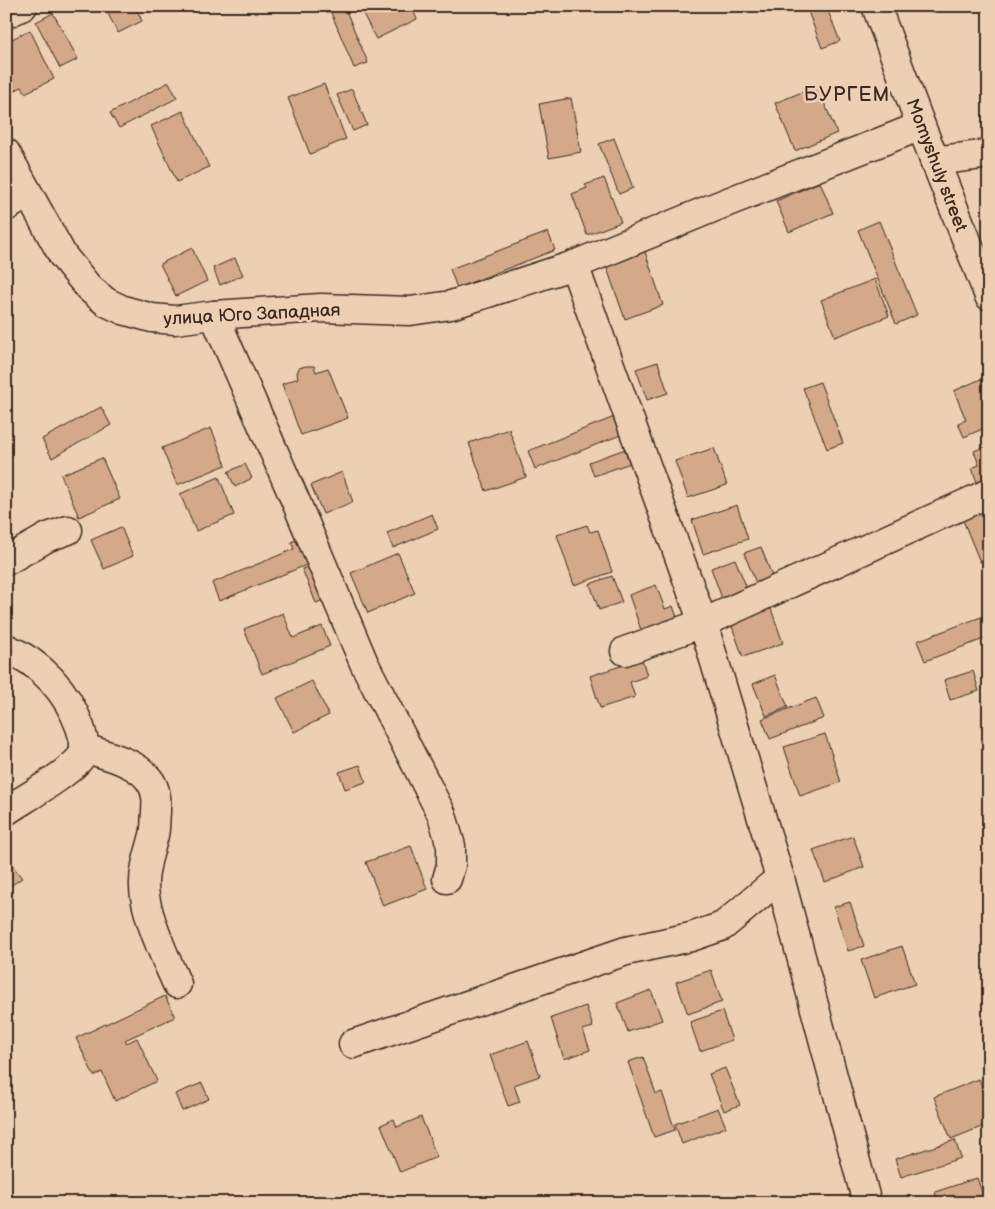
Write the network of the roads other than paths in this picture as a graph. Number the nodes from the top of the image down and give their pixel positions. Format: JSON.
{"nodes":[{"id":1,"x":23,"y":6,"type":"edge"},
{"id":2,"x":876,"y":6,"type":"edge"},
{"id":3,"x":6,"y":14,"type":"edge"},
{"id":4,"x":921,"y":126,"type":"junction"},
{"id":5,"x":6,"y":154,"type":"edge"},
{"id":6,"x":989,"y":154,"type":"edge"},
{"id":7,"x":934,"y":161,"type":"junction"},
{"id":8,"x":17,"y":200,"type":"edge"},
{"id":9,"x":574,"y":264,"type":"junction"},
{"id":10,"x":989,"y":296,"type":"edge"},
{"id":11,"x":214,"y":315,"type":"junction"},
{"id":12,"x":989,"y":492,"type":"edge"},
{"id":13,"x":68,"y":530,"type":"dead end"},
{"id":14,"x":6,"y":561,"type":"edge"},
{"id":15,"x":703,"y":623,"type":"junction"},
{"id":16,"x":6,"y":648,"type":"edge"},
{"id":17,"x":625,"y":651,"type":"dead end"},
{"id":18,"x":84,"y":748,"type":"junction"},
{"id":19,"x":6,"y":811,"type":"edge"},
{"id":20,"x":780,"y":878,"type":"junction"},
{"id":21,"x":447,"y":879,"type":"dead end"},
{"id":22,"x":177,"y":984,"type":"dead end"},
{"id":23,"x":353,"y":1044,"type":"dead end"},
{"id":24,"x":867,"y":1203,"type":"edge"}],
"edges":[{"from":1,"to":3,"type":"street"},
{"from":2,"to":4,"type":"street","name":"Momyshuly street"},
{"from":4,"to":7,"type":"street","name":"Momyshuly street"},
{"from":4,"to":9,"type":"street","name":"улица Юго Западная"},
{"from":5,"to":8,"type":"street","name":"улица Юго Западная"},
{"from":6,"to":7,"type":"street"},
{"from":7,"to":10,"type":"street","name":"Momyshuly street"},
{"from":8,"to":11,"type":"street","name":"улица Юго Западная"},
{"from":9,"to":11,"type":"street","name":"улица Юго Западная"},
{"from":9,"to":15,"type":"street"},
{"from":11,"to":21,"type":"street"},
{"from":12,"to":15,"type":"street"},
{"from":13,"to":14,"type":"street"},
{"from":15,"to":17,"type":"street"},
{"from":15,"to":20,"type":"street"},
{"from":16,"to":18,"type":"street"},
{"from":18,"to":19,"type":"street"},
{"from":18,"to":22,"type":"street"},
{"from":20,"to":23,"type":"street"},
{"from":20,"to":24,"type":"street"}]}
